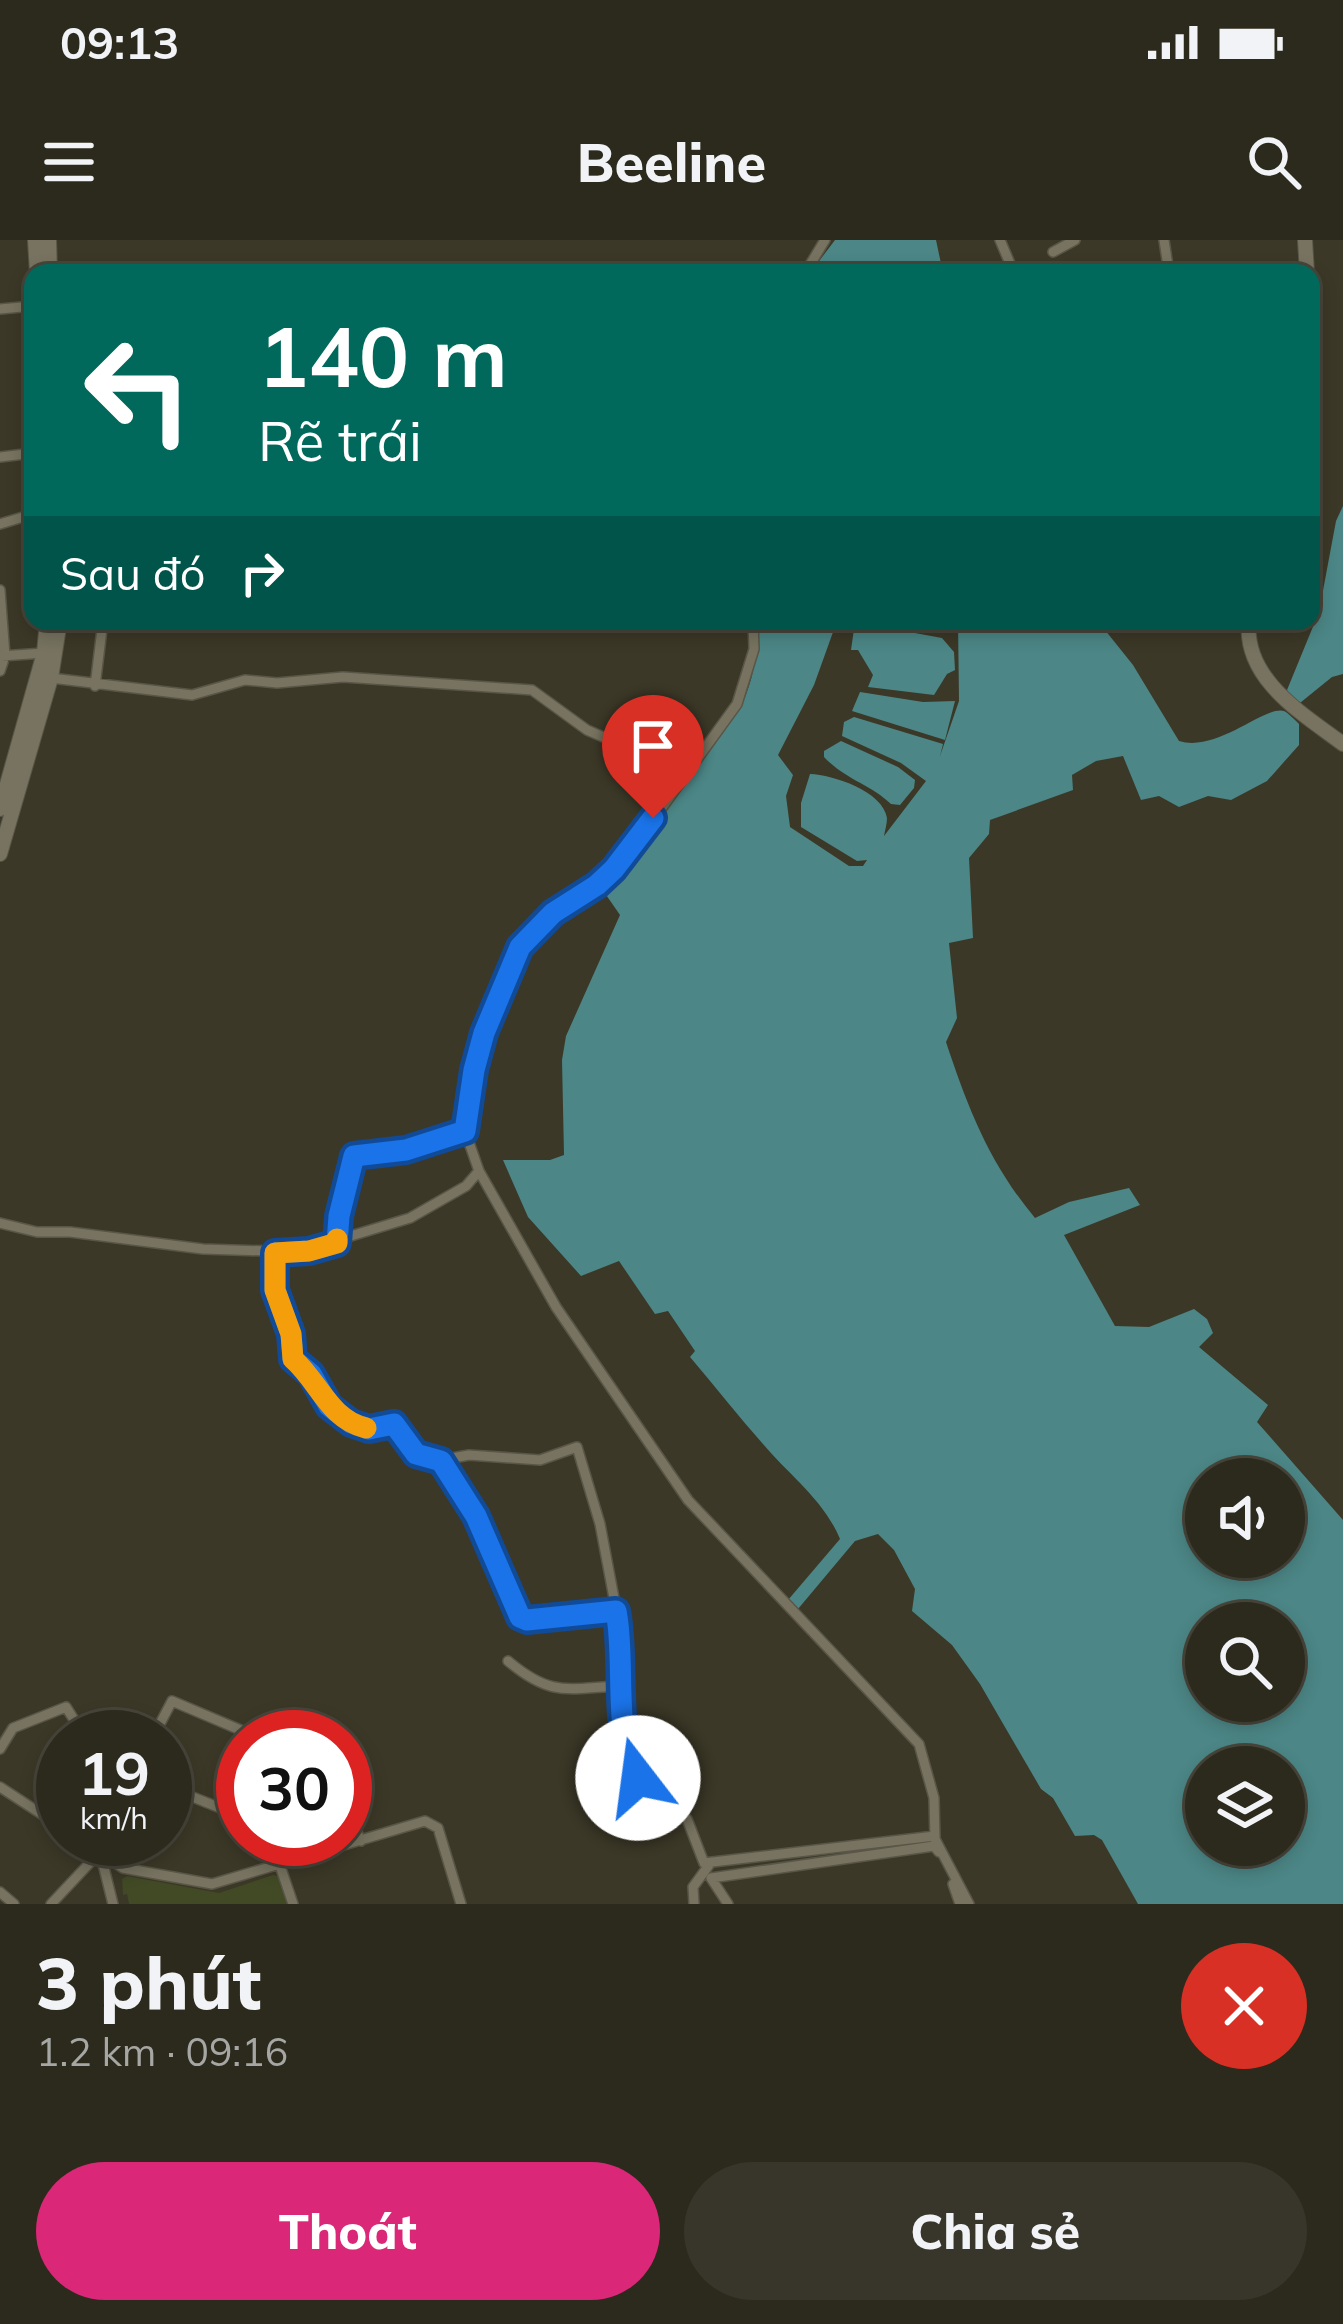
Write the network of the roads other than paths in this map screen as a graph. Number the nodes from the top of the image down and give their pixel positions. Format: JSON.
{"nodes":[{"id":1,"x":1075,"y":240,"type":"edge"},
{"id":2,"x":1053,"y":252,"type":"dead end"},
{"id":3,"x":0,"y":590,"type":"edge"},
{"id":4,"x":48,"y":630,"type":"edge"},
{"id":5,"x":57,"y":630,"type":"edge"},
{"id":6,"x":102,"y":630,"type":"edge"},
{"id":7,"x":753,"y":630,"type":"edge"},
{"id":8,"x":1250,"y":630,"type":"edge"},
{"id":9,"x":50,"y":654,"type":"junction"},
{"id":10,"x":2,"y":656,"type":"edge"},
{"id":11,"x":0,"y":670,"type":"edge"},
{"id":12,"x":50,"y":678,"type":"junction"},
{"id":13,"x":95,"y":686,"type":"junction"},
{"id":14,"x":1343,"y":744,"type":"edge"},
{"id":15,"x":674,"y":790,"type":"junction"},
{"id":16,"x":0,"y":809,"type":"edge"},
{"id":17,"x":0,"y":854,"type":"edge"},
{"id":18,"x":465,"y":1131,"type":"junction"},
{"id":19,"x":479,"y":1171,"type":"junction"},
{"id":20,"x":0,"y":1223,"type":"edge"},
{"id":21,"x":337,"y":1243,"type":"junction"},
{"id":22,"x":275,"y":1253,"type":"junction"},
{"id":23,"x":441,"y":1461,"type":"junction"},
{"id":24,"x":616,"y":1611,"type":"junction"},
{"id":25,"x":508,"y":1661,"type":"dead end"},
{"id":26,"x":621,"y":1686,"type":"junction"},
{"id":27,"x":167,"y":1710,"type":"edge"},
{"id":28,"x":36,"y":1719,"type":"edge"},
{"id":29,"x":216,"y":1720,"type":"edge"},
{"id":30,"x":0,"y":1749,"type":"edge"},
{"id":31,"x":0,"y":1787,"type":"edge"},
{"id":32,"x":36,"y":1810,"type":"edge"},
{"id":33,"x":935,"y":1835,"type":"junction"},
{"id":34,"x":372,"y":1838,"type":"edge"},
{"id":35,"x":709,"y":1864,"type":"junction"},
{"id":36,"x":87,"y":1866,"type":"edge"},
{"id":37,"x":103,"y":1866,"type":"edge"},
{"id":38,"x":120,"y":1866,"type":"edge"},
{"id":39,"x":278,"y":1866,"type":"edge"},
{"id":40,"x":282,"y":1866,"type":"edge"},
{"id":41,"x":0,"y":1892,"type":"edge"},
{"id":42,"x":14,"y":1904,"type":"edge"},
{"id":43,"x":51,"y":1904,"type":"edge"},
{"id":44,"x":112,"y":1904,"type":"edge"},
{"id":45,"x":293,"y":1904,"type":"edge"},
{"id":46,"x":461,"y":1904,"type":"edge"},
{"id":47,"x":694,"y":1904,"type":"edge"},
{"id":48,"x":728,"y":1904,"type":"edge"},
{"id":49,"x":964,"y":1904,"type":"edge"}],
"edges":[{"from":1,"to":2,"type":"street"},
{"from":3,"to":10,"type":"street"},
{"from":4,"to":9,"type":"main road"},
{"from":5,"to":9,"type":"main road"},
{"from":6,"to":13,"type":"street"},
{"from":7,"to":15,"type":"street"},
{"from":8,"to":14,"type":"main road"},
{"from":9,"to":10,"type":"street"},
{"from":9,"to":12,"type":"main road"},
{"from":9,"to":16,"type":"main road"},
{"from":10,"to":11,"type":"street"},
{"from":12,"to":13,"type":"street"},
{"from":12,"to":17,"type":"main road"},
{"from":13,"to":15,"type":"street"},
{"from":15,"to":18,"type":"street"},
{"from":18,"to":19,"type":"street"},
{"from":18,"to":21,"type":"street"},
{"from":19,"to":21,"type":"street"},
{"from":19,"to":33,"type":"street"},
{"from":20,"to":22,"type":"street"},
{"from":21,"to":22,"type":"street"},
{"from":22,"to":23,"type":"street"},
{"from":23,"to":24,"type":"street"},
{"from":23,"to":24,"type":"street"},
{"from":24,"to":26,"type":"street"},
{"from":25,"to":26,"type":"street"},
{"from":26,"to":35,"type":"street"},
{"from":27,"to":29,"type":"street"},
{"from":28,"to":30,"type":"street"},
{"from":31,"to":32,"type":"street"},
{"from":33,"to":35,"type":"street"},
{"from":33,"to":49,"type":"street"},
{"from":34,"to":46,"type":"street"},
{"from":35,"to":47,"type":"street"},
{"from":36,"to":43,"type":"street"},
{"from":37,"to":44,"type":"street"},
{"from":38,"to":39,"type":"street"},
{"from":40,"to":45,"type":"street"},
{"from":41,"to":42,"type":"street"},
{"from":48,"to":49,"type":"street"}]}
